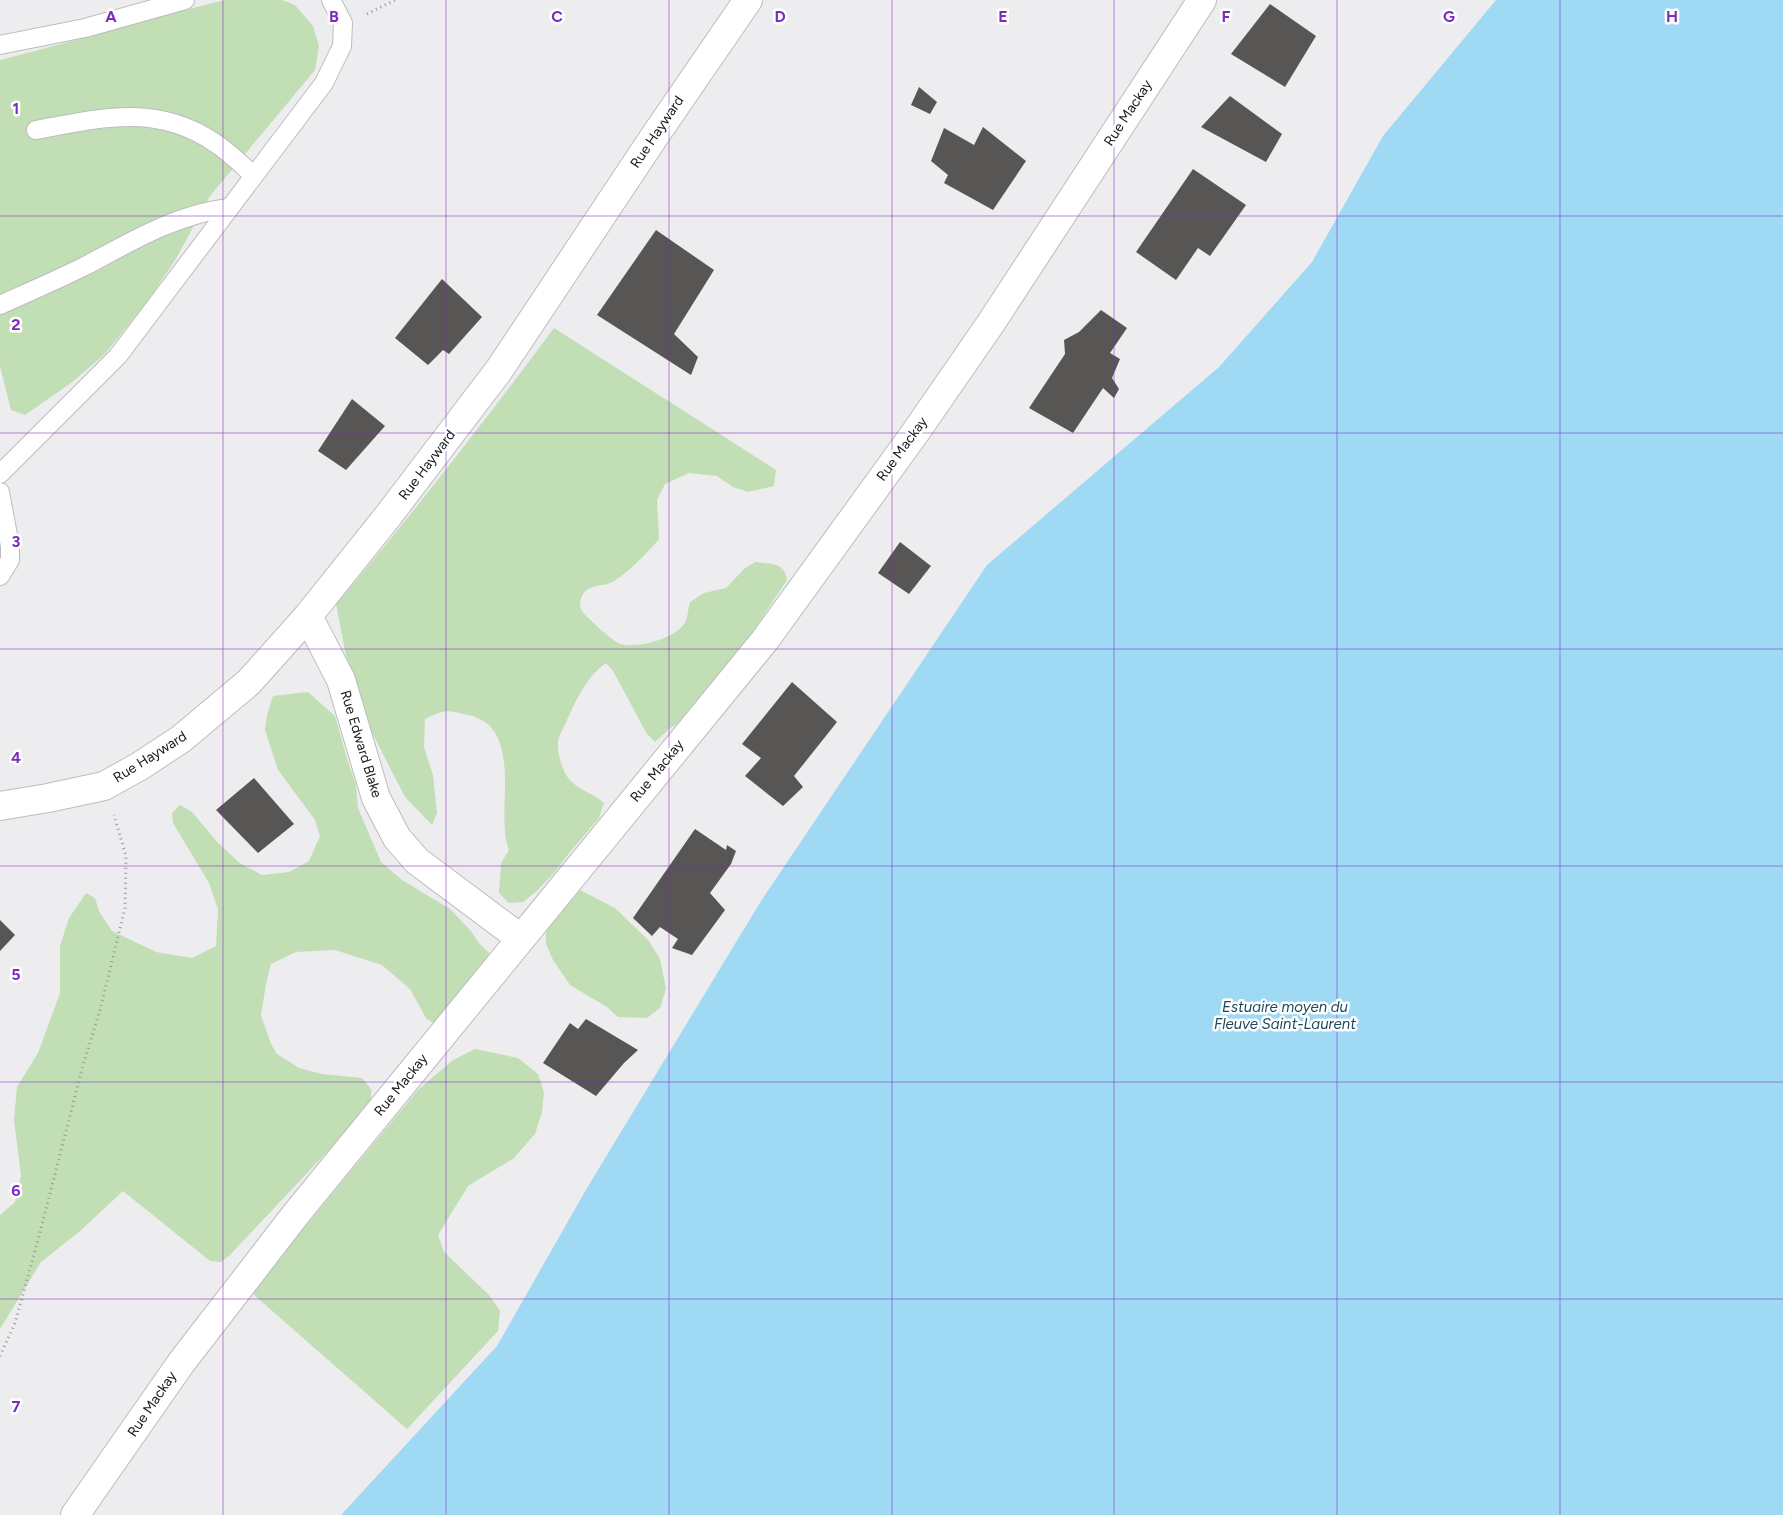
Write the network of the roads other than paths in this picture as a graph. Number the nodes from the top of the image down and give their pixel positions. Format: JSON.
{"nodes":[{"id":1,"x":185,"y":0,"type":"edge"},
{"id":2,"x":331,"y":0,"type":"edge"},
{"id":3,"x":748,"y":0,"type":"edge"},
{"id":4,"x":1202,"y":0,"type":"edge"},
{"id":5,"x":0,"y":45,"type":"edge"},
{"id":6,"x":36,"y":130,"type":"dead end"},
{"id":7,"x":253,"y":175,"type":"junction"},
{"id":8,"x":228,"y":208,"type":"junction"},
{"id":9,"x":0,"y":305,"type":"edge"},
{"id":10,"x":0,"y":474,"type":"edge"},
{"id":11,"x":0,"y":492,"type":"edge"},
{"id":12,"x":0,"y":576,"type":"edge"},
{"id":13,"x":308,"y":616,"type":"junction"},
{"id":14,"x":0,"y":806,"type":"edge"},
{"id":15,"x":520,"y":938,"type":"junction"},
{"id":16,"x":75,"y":1515,"type":"edge"}],
"edges":[{"from":1,"to":5,"type":"lane"},
{"from":2,"to":7,"type":"lane"},
{"from":3,"to":13,"type":"street","name":"Rue Hayward"},
{"from":4,"to":15,"type":"street","name":"Rue Mackay"},
{"from":6,"to":7,"type":"lane"},
{"from":7,"to":8,"type":"lane"},
{"from":8,"to":9,"type":"lane"},
{"from":8,"to":10,"type":"lane"},
{"from":11,"to":12,"type":"lane"},
{"from":13,"to":14,"type":"street","name":"Rue Hayward"},
{"from":13,"to":15,"type":"street","name":"Rue Edward Blake"},
{"from":15,"to":16,"type":"street","name":"Rue Mackay"}]}
